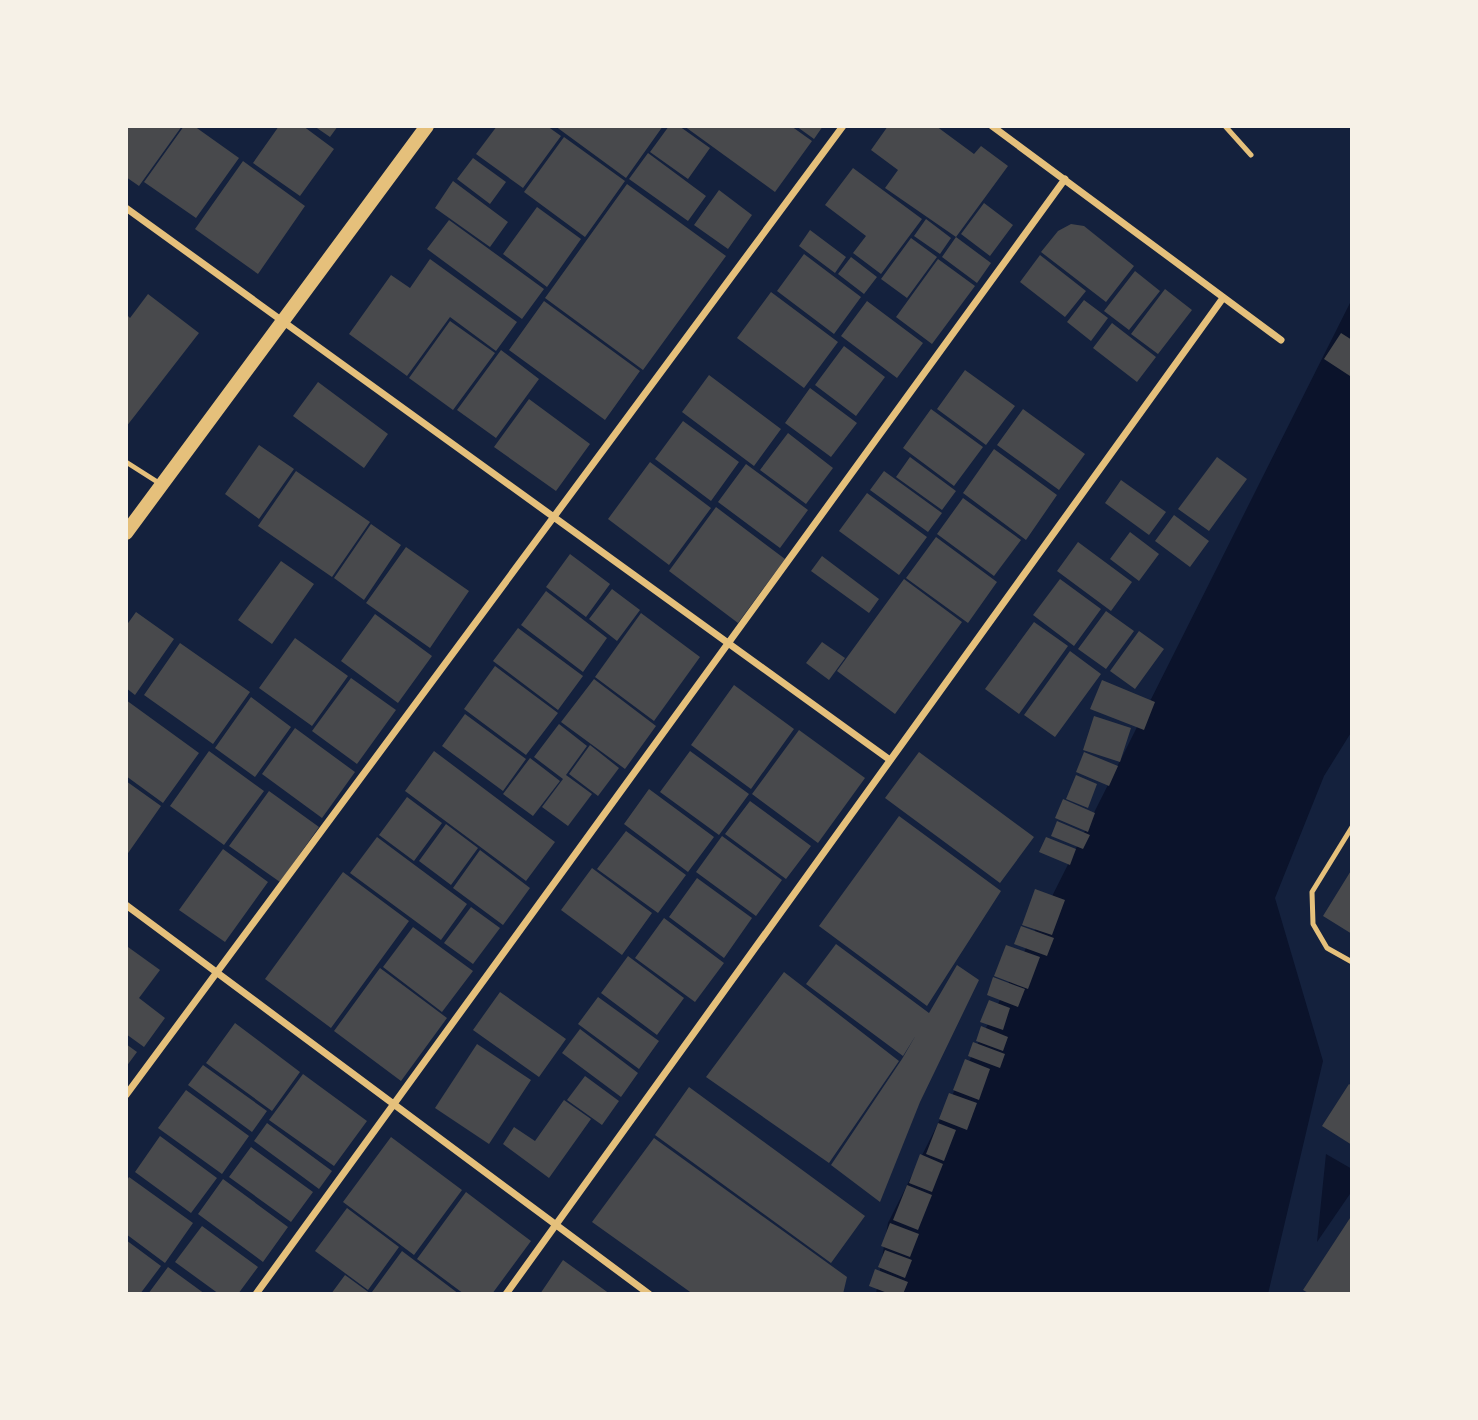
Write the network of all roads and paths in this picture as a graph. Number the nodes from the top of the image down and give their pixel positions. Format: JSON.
{"nodes":[{"id":1,"x":427,"y":126,"type":"edge"},
{"id":2,"x":843,"y":126,"type":"edge"},
{"id":3,"x":992,"y":126,"type":"edge"},
{"id":4,"x":1225,"y":126,"type":"edge"},
{"id":5,"x":1251,"y":155,"type":"dead end"},
{"id":6,"x":1065,"y":179,"type":"junction"},
{"id":7,"x":126,"y":208,"type":"edge"},
{"id":8,"x":1223,"y":298,"type":"junction"},
{"id":9,"x":282,"y":323,"type":"junction"},
{"id":10,"x":1281,"y":340,"type":"dead end"},
{"id":11,"x":126,"y":462,"type":"edge"},
{"id":12,"x":162,"y":485,"type":"junction"},
{"id":13,"x":553,"y":518,"type":"junction"},
{"id":14,"x":126,"y":533,"type":"edge"},
{"id":15,"x":728,"y":643,"type":"junction"},
{"id":16,"x":890,"y":760,"type":"junction"},
{"id":17,"x":1352,"y":827,"type":"edge"},
{"id":18,"x":126,"y":905,"type":"edge"},
{"id":19,"x":1352,"y":962,"type":"edge"},
{"id":20,"x":217,"y":972,"type":"junction"},
{"id":21,"x":126,"y":1095,"type":"edge"},
{"id":22,"x":394,"y":1104,"type":"junction"},
{"id":23,"x":556,"y":1224,"type":"junction"},
{"id":24,"x":256,"y":1294,"type":"edge"},
{"id":25,"x":506,"y":1294,"type":"edge"},
{"id":26,"x":649,"y":1294,"type":"edge"}],
"edges":[{"from":1,"to":9,"type":"main road"},
{"from":2,"to":13,"type":"street"},
{"from":3,"to":6,"type":"street"},
{"from":4,"to":5,"type":"lane"},
{"from":6,"to":8,"type":"street"},
{"from":6,"to":15,"type":"street"},
{"from":7,"to":9,"type":"street"},
{"from":8,"to":10,"type":"street"},
{"from":8,"to":16,"type":"street"},
{"from":9,"to":12,"type":"main road"},
{"from":9,"to":13,"type":"street"},
{"from":11,"to":12,"type":"lane"},
{"from":12,"to":14,"type":"main road"},
{"from":13,"to":15,"type":"street"},
{"from":13,"to":20,"type":"street"},
{"from":15,"to":16,"type":"street"},
{"from":15,"to":22,"type":"street"},
{"from":16,"to":23,"type":"street"},
{"from":17,"to":19,"type":"lane"},
{"from":18,"to":20,"type":"street"},
{"from":20,"to":21,"type":"street"},
{"from":20,"to":22,"type":"street"},
{"from":22,"to":23,"type":"street"},
{"from":22,"to":24,"type":"street"},
{"from":23,"to":25,"type":"street"},
{"from":23,"to":26,"type":"street"}]}
